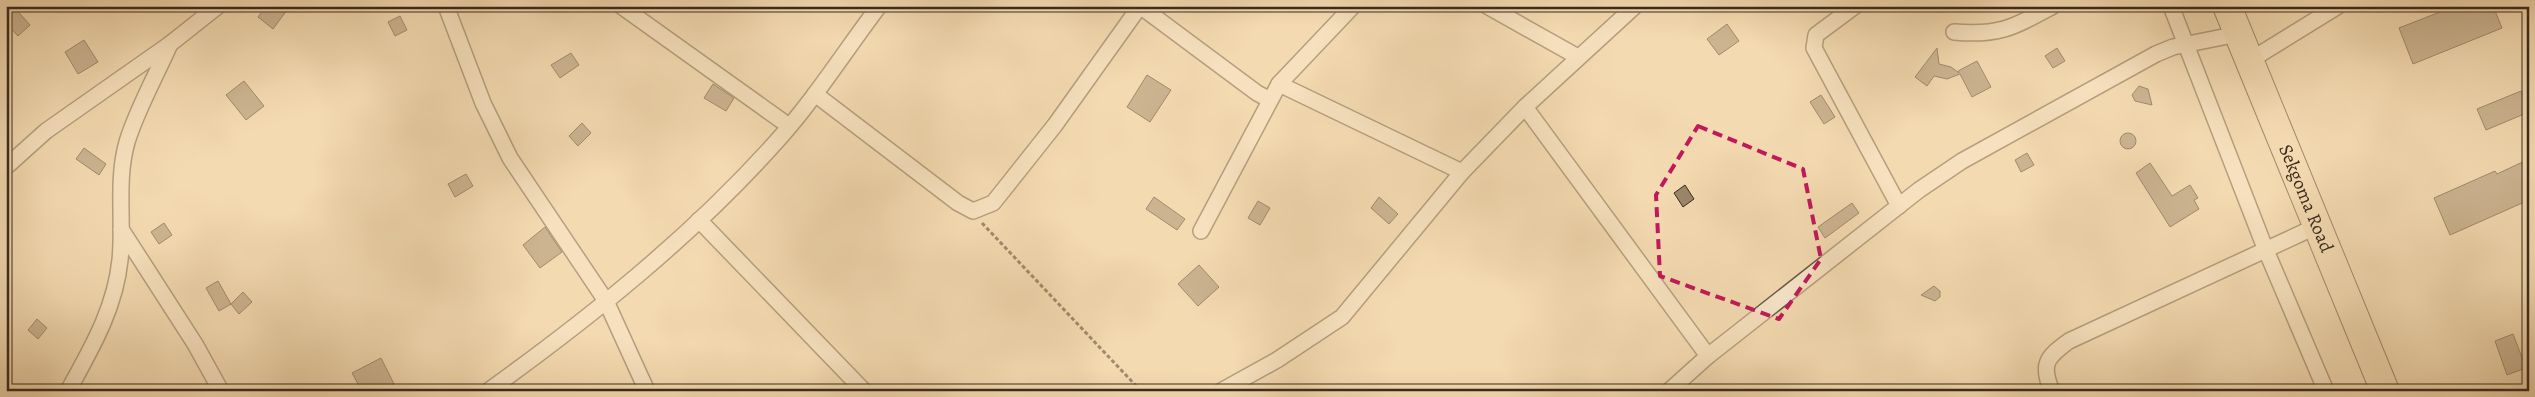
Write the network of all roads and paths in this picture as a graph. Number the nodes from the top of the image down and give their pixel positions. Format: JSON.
{"nodes":[{"id":1,"x":218,"y":6,"type":"edge"},
{"id":2,"x":446,"y":6,"type":"edge"},
{"id":3,"x":879,"y":6,"type":"edge"},
{"id":4,"x":1140,"y":6,"type":"edge"},
{"id":5,"x":1353,"y":6,"type":"edge"},
{"id":6,"x":1487,"y":6,"type":"edge"},
{"id":7,"x":1635,"y":6,"type":"edge"},
{"id":8,"x":1854,"y":6,"type":"edge"},
{"id":9,"x":2053,"y":6,"type":"edge"},
{"id":10,"x":2171,"y":6,"type":"edge"},
{"id":11,"x":2227,"y":6,"type":"edge"},
{"id":12,"x":2338,"y":6,"type":"edge"},
{"id":13,"x":627,"y":8,"type":"edge"},
{"id":14,"x":1954,"y":32,"type":"dead end"},
{"id":15,"x":2238,"y":34,"type":"junction"},
{"id":16,"x":170,"y":44,"type":"junction"},
{"id":17,"x":2187,"y":44,"type":"junction"},
{"id":18,"x":1578,"y":57,"type":"junction"},
{"id":19,"x":2249,"y":61,"type":"junction"},
{"id":20,"x":1279,"y":84,"type":"junction"},
{"id":21,"x":815,"y":94,"type":"junction"},
{"id":22,"x":1270,"y":100,"type":"junction"},
{"id":23,"x":1525,"y":107,"type":"junction"},
{"id":24,"x":789,"y":126,"type":"junction"},
{"id":25,"x":6,"y":167,"type":"edge"},
{"id":26,"x":1462,"y":172,"type":"junction"},
{"id":27,"x":1899,"y":206,"type":"junction"},
{"id":28,"x":973,"y":211,"type":"junction"},
{"id":29,"x":699,"y":220,"type":"junction"},
{"id":30,"x":2317,"y":226,"type":"junction"},
{"id":31,"x":121,"y":229,"type":"junction"},
{"id":32,"x":1201,"y":231,"type":"dead end"},
{"id":33,"x":2265,"y":248,"type":"junction"},
{"id":34,"x":606,"y":301,"type":"junction"},
{"id":35,"x":1708,"y":356,"type":"junction"},
{"id":36,"x":68,"y":391,"type":"edge"},
{"id":37,"x":220,"y":391,"type":"edge"},
{"id":38,"x":488,"y":391,"type":"edge"},
{"id":39,"x":647,"y":391,"type":"edge"},
{"id":40,"x":864,"y":391,"type":"edge"},
{"id":41,"x":1142,"y":391,"type":"edge"},
{"id":42,"x":1221,"y":391,"type":"edge"},
{"id":43,"x":1669,"y":391,"type":"edge"},
{"id":44,"x":2052,"y":391,"type":"edge"},
{"id":45,"x":2326,"y":391,"type":"edge"},
{"id":46,"x":2385,"y":391,"type":"edge"}],
"edges":[{"from":1,"to":16,"type":"street"},
{"from":2,"to":34,"type":"street"},
{"from":3,"to":21,"type":"street"},
{"from":4,"to":22,"type":"street"},
{"from":4,"to":28,"type":"street"},
{"from":5,"to":20,"type":"street"},
{"from":6,"to":18,"type":"street"},
{"from":7,"to":18,"type":"street"},
{"from":8,"to":27,"type":"street"},
{"from":9,"to":14,"type":"street"},
{"from":10,"to":17,"type":"street"},
{"from":11,"to":15,"type":"highway","name":"Sekgoma Road"},
{"from":12,"to":19,"type":"street"},
{"from":13,"to":24,"type":"street"},
{"from":15,"to":17,"type":"street"},
{"from":15,"to":19,"type":"highway","name":"Sekgoma Road"},
{"from":16,"to":25,"type":"street"},
{"from":16,"to":31,"type":"street"},
{"from":17,"to":27,"type":"street"},
{"from":17,"to":33,"type":"street"},
{"from":18,"to":23,"type":"street"},
{"from":19,"to":30,"type":"highway","name":"Sekgoma Road"},
{"from":20,"to":22,"type":"street"},
{"from":20,"to":26,"type":"street"},
{"from":21,"to":24,"type":"street"},
{"from":21,"to":28,"type":"street"},
{"from":22,"to":32,"type":"street"},
{"from":23,"to":26,"type":"street"},
{"from":23,"to":35,"type":"street"},
{"from":24,"to":29,"type":"street"},
{"from":26,"to":42,"type":"street"},
{"from":27,"to":35,"type":"street"},
{"from":28,"to":41,"type":"path"},
{"from":29,"to":34,"type":"street"},
{"from":29,"to":40,"type":"street"},
{"from":30,"to":33,"type":"street"},
{"from":30,"to":46,"type":"highway","name":"Sekgoma Road"},
{"from":31,"to":36,"type":"street"},
{"from":31,"to":37,"type":"street"},
{"from":33,"to":44,"type":"street"},
{"from":33,"to":45,"type":"street"},
{"from":34,"to":38,"type":"street"},
{"from":34,"to":39,"type":"street"},
{"from":35,"to":43,"type":"street"}]}
